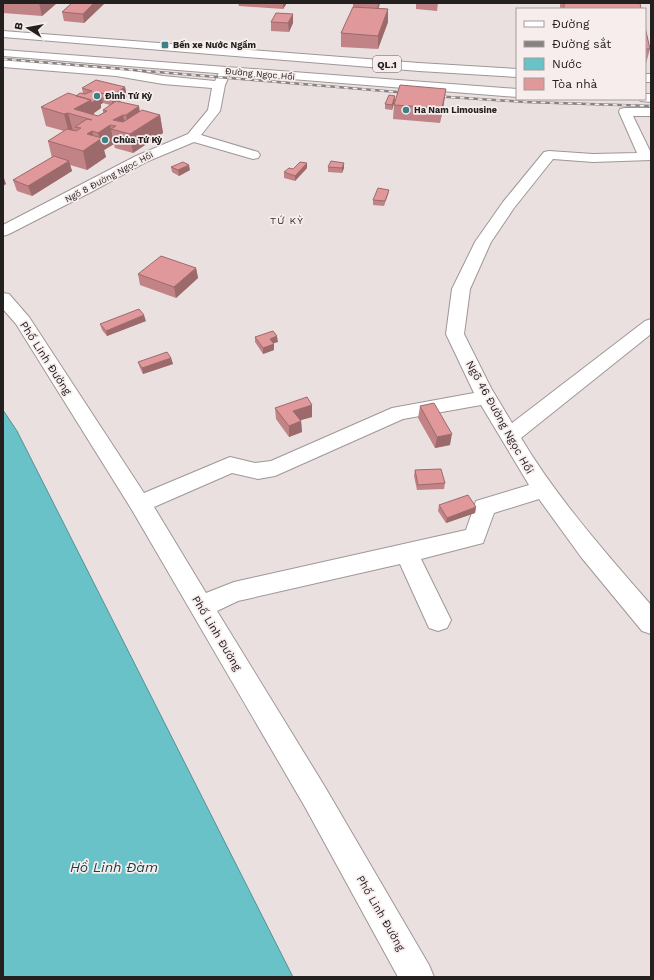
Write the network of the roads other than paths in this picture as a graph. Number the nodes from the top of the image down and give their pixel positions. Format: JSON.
{"nodes":[{"id":1,"x":3,"y":34,"type":"edge"},
{"id":2,"x":3,"y":53,"type":"edge"},
{"id":3,"x":3,"y":63,"type":"edge"},
{"id":4,"x":225,"y":71,"type":"junction"},
{"id":5,"x":516,"y":73,"type":"edge"},
{"id":6,"x":219,"y":85,"type":"junction"},
{"id":7,"x":516,"y":93,"type":"edge"},
{"id":8,"x":651,"y":112,"type":"edge"},
{"id":9,"x":193,"y":137,"type":"junction"},
{"id":10,"x":253,"y":155,"type":"dead end"},
{"id":11,"x":648,"y":161,"type":"edge"},
{"id":12,"x":3,"y":231,"type":"edge"},
{"id":13,"x":3,"y":298,"type":"edge"},
{"id":14,"x":651,"y":325,"type":"edge"},
{"id":15,"x":486,"y":397,"type":"junction"},
{"id":16,"x":509,"y":436,"type":"junction"},
{"id":17,"x":542,"y":490,"type":"junction"},
{"id":18,"x":140,"y":504,"type":"junction"},
{"id":19,"x":406,"y":553,"type":"junction"},
{"id":20,"x":201,"y":607,"type":"junction"},
{"id":21,"x":438,"y":620,"type":"dead end"},
{"id":22,"x":651,"y":623,"type":"edge"},
{"id":23,"x":418,"y":977,"type":"edge"}],
"edges":[{"from":1,"to":5,"type":"main road","name":"Đường Ngọc Hồi","number":"QL.1"},
{"from":2,"to":4,"type":"main road","name":"Đường Ngọc Hồi","number":"QL.1"},
{"from":3,"to":6,"type":"main road"},
{"from":4,"to":6,"type":"main road","name":"Ngõ 8 Đường Ngọc Hồi"},
{"from":4,"to":7,"type":"main road","name":"Đường Ngọc Hồi","number":"QL.1"},
{"from":6,"to":9,"type":"main road","name":"Ngõ 8 Đường Ngọc Hồi"},
{"from":8,"to":11,"type":"main road","name":"Ngõ 46 Đường Ngọc Hồi"},
{"from":9,"to":10,"type":"main road"},
{"from":9,"to":12,"type":"main road","name":"Ngõ 8 Đường Ngọc Hồi"},
{"from":11,"to":15,"type":"main road","name":"Ngõ 46 Đường Ngọc Hồi"},
{"from":13,"to":18,"type":"main road","name":"Phố Linh Đường"},
{"from":14,"to":16,"type":"main road"},
{"from":15,"to":16,"type":"main road","name":"Ngõ 46 Đường Ngọc Hồi"},
{"from":15,"to":18,"type":"main road"},
{"from":16,"to":17,"type":"main road","name":"Ngõ 46 Đường Ngọc Hồi"},
{"from":17,"to":19,"type":"main road"},
{"from":17,"to":22,"type":"main road","name":"Ngõ 46 Đường Ngọc Hồi"},
{"from":18,"to":20,"type":"main road","name":"Phố Linh Đường"},
{"from":19,"to":20,"type":"main road"},
{"from":19,"to":21,"type":"main road"},
{"from":20,"to":23,"type":"main road","name":"Phố Linh Đường"}]}
